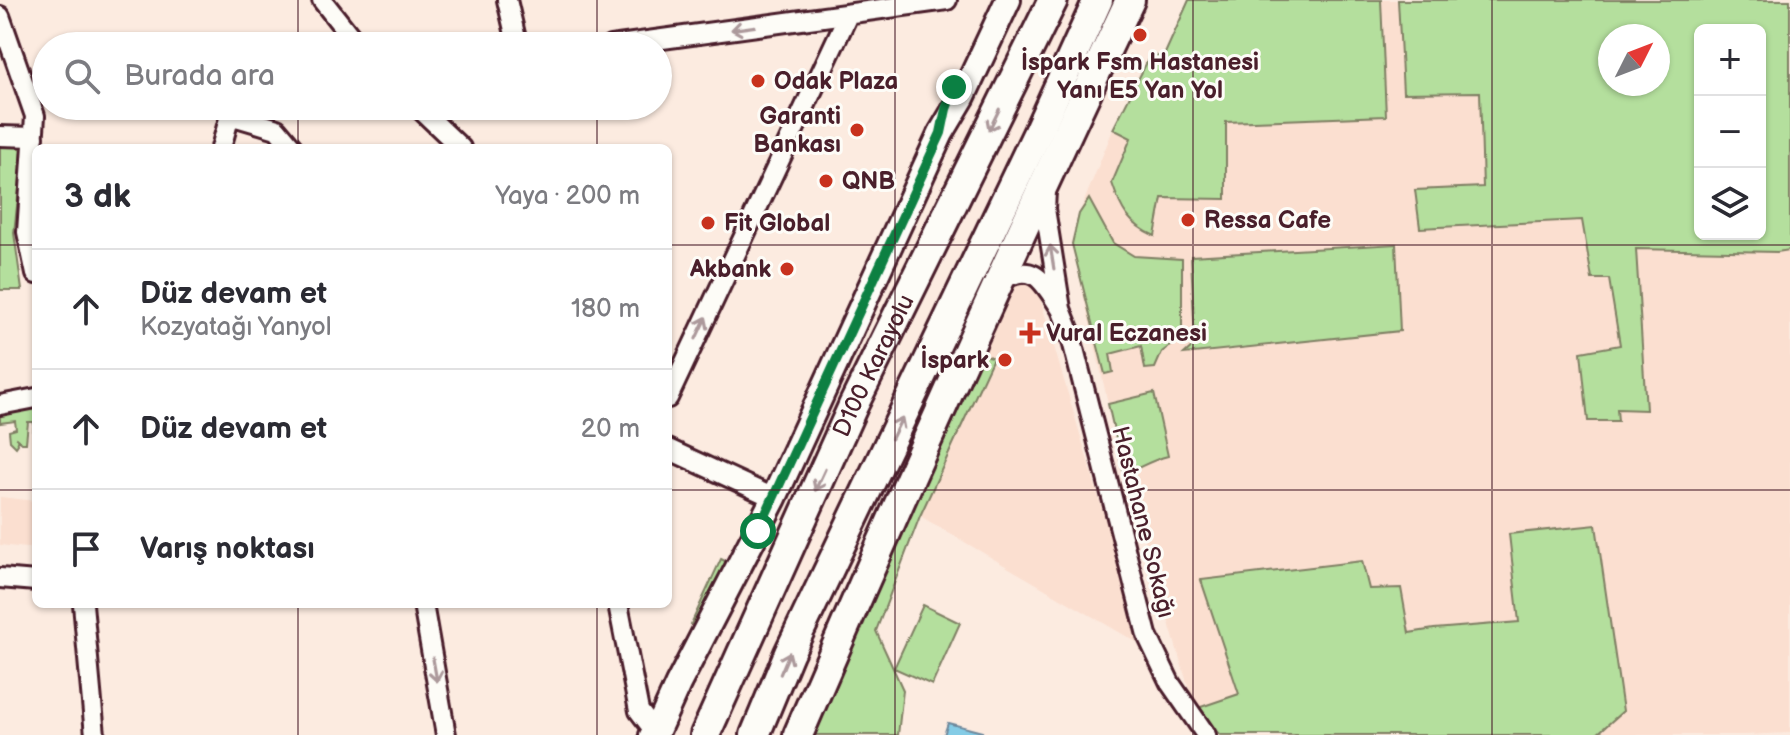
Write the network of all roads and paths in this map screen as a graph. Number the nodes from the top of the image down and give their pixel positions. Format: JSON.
{"nodes":[{"id":1,"x":322,"y":0,"type":"edge"},
{"id":2,"x":507,"y":0,"type":"edge"},
{"id":3,"x":947,"y":0,"type":"edge"},
{"id":4,"x":995,"y":0,"type":"edge"},
{"id":5,"x":1008,"y":0,"type":"edge"},
{"id":6,"x":1053,"y":0,"type":"edge"},
{"id":7,"x":1098,"y":0,"type":"edge"},
{"id":8,"x":1130,"y":0,"type":"edge"},
{"id":9,"x":848,"y":15,"type":"junction"},
{"id":10,"x":0,"y":16,"type":"edge"},
{"id":11,"x":347,"y":32,"type":"edge"},
{"id":12,"x":514,"y":32,"type":"edge"},
{"id":13,"x":672,"y":38,"type":"edge"},
{"id":14,"x":32,"y":107,"type":"edge"},
{"id":15,"x":35,"y":120,"type":"edge"},
{"id":16,"x":229,"y":120,"type":"edge"},
{"id":17,"x":247,"y":120,"type":"edge"},
{"id":18,"x":432,"y":120,"type":"edge"},
{"id":19,"x":277,"y":129,"type":"junction"},
{"id":20,"x":941,"y":133,"type":"junction"},
{"id":21,"x":0,"y":136,"type":"edge"},
{"id":22,"x":34,"y":137,"type":"junction"},
{"id":23,"x":34,"y":144,"type":"edge"},
{"id":24,"x":222,"y":144,"type":"edge"},
{"id":25,"x":273,"y":144,"type":"edge"},
{"id":26,"x":290,"y":144,"type":"edge"},
{"id":27,"x":457,"y":144,"type":"edge"},
{"id":28,"x":1047,"y":176,"type":"junction"},
{"id":29,"x":32,"y":201,"type":"edge"},
{"id":30,"x":31,"y":233,"type":"edge"},
{"id":31,"x":1000,"y":281,"type":"junction"},
{"id":32,"x":1061,"y":309,"type":"junction"},
{"id":33,"x":672,"y":389,"type":"edge"},
{"id":34,"x":32,"y":399,"type":"edge"},
{"id":35,"x":0,"y":405,"type":"edge"},
{"id":36,"x":672,"y":451,"type":"edge"},
{"id":37,"x":774,"y":498,"type":"junction"},
{"id":38,"x":885,"y":532,"type":"junction"},
{"id":39,"x":0,"y":578,"type":"edge"},
{"id":40,"x":32,"y":581,"type":"edge"},
{"id":41,"x":83,"y":608,"type":"edge"},
{"id":42,"x":424,"y":608,"type":"edge"},
{"id":43,"x":619,"y":608,"type":"edge"},
{"id":44,"x":653,"y":734,"type":"edge"},
{"id":45,"x":95,"y":735,"type":"edge"},
{"id":46,"x":446,"y":735,"type":"edge"},
{"id":47,"x":705,"y":735,"type":"edge"},
{"id":48,"x":755,"y":735,"type":"edge"},
{"id":49,"x":779,"y":735,"type":"edge"},
{"id":50,"x":798,"y":735,"type":"edge"},
{"id":51,"x":1206,"y":735,"type":"edge"}],
"edges":[{"from":1,"to":11,"type":"street"},
{"from":2,"to":12,"type":"street"},
{"from":3,"to":9,"type":"street"},
{"from":4,"to":20,"type":"main road"},
{"from":5,"to":20,"type":"main road"},
{"from":6,"to":47,"type":"highway","name":"D100 Karayolu","one_way":true},
{"from":48,"to":7,"type":"highway","name":"D100 Karayolu","one_way":true},
{"from":8,"to":28,"type":"highway"},
{"from":9,"to":13,"type":"street","one_way":true},
{"from":33,"to":9,"type":"street","one_way":true},
{"from":10,"to":14,"type":"street"},
{"from":15,"to":22,"type":"street"},
{"from":16,"to":24,"type":"street"},
{"from":17,"to":19,"type":"street"},
{"from":18,"to":27,"type":"street"},
{"from":19,"to":25,"type":"street"},
{"from":19,"to":26,"type":"street"},
{"from":20,"to":37,"type":"main road"},
{"from":21,"to":22,"type":"street"},
{"from":22,"to":23,"type":"street"},
{"from":28,"to":31,"type":"highway"},
{"from":32,"to":28,"type":"street","name":"Hastahane Sokağı","one_way":true},
{"from":29,"to":30,"type":"street"},
{"from":31,"to":32,"type":"street","name":"Hastahane Sokağı"},
{"from":31,"to":38,"type":"highway"},
{"from":32,"to":51,"type":"street","name":"Hastahane Sokağı"},
{"from":34,"to":35,"type":"street"},
{"from":36,"to":37,"type":"street"},
{"from":37,"to":44,"type":"main road"},
{"from":38,"to":49,"type":"highway"},
{"from":38,"to":50,"type":"highway"},
{"from":39,"to":40,"type":"street"},
{"from":41,"to":45,"type":"street"},
{"from":42,"to":46,"type":"street","one_way":true},
{"from":43,"to":44,"type":"street"}]}
